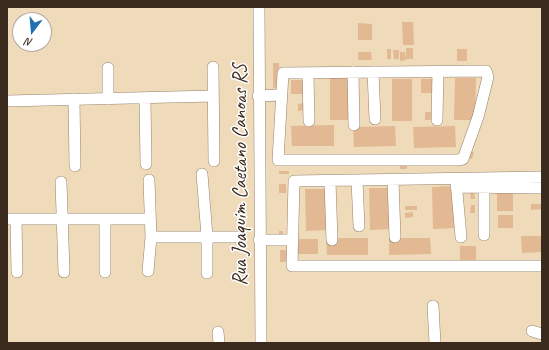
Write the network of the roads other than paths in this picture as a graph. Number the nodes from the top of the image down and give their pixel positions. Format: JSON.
{"nodes":[{"id":1,"x":259,"y":7,"type":"edge"},
{"id":2,"x":213,"y":67,"type":"dead end"},
{"id":3,"x":108,"y":68,"type":"dead end"},
{"id":4,"x":438,"y":71,"type":"junction"},
{"id":5,"x":352,"y":72,"type":"junction"},
{"id":6,"x":373,"y":72,"type":"junction"},
{"id":7,"x":308,"y":73,"type":"junction"},
{"id":8,"x":282,"y":95,"type":"junction"},
{"id":9,"x":213,"y":96,"type":"junction"},
{"id":10,"x":258,"y":96,"type":"junction"},
{"id":11,"x":145,"y":98,"type":"junction"},
{"id":12,"x":108,"y":99,"type":"junction"},
{"id":13,"x":7,"y":100,"type":"edge"},
{"id":14,"x":74,"y":100,"type":"junction"},
{"id":15,"x":375,"y":119,"type":"dead end"},
{"id":16,"x":437,"y":120,"type":"dead end"},
{"id":17,"x":309,"y":121,"type":"dead end"},
{"id":18,"x":354,"y":125,"type":"dead end"},
{"id":19,"x":214,"y":161,"type":"dead end"},
{"id":20,"x":146,"y":164,"type":"dead end"},
{"id":21,"x":75,"y":166,"type":"dead end"},
{"id":22,"x":202,"y":174,"type":"dead end"},
{"id":23,"x":542,"y":177,"type":"edge"},
{"id":24,"x":149,"y":180,"type":"dead end"},
{"id":25,"x":357,"y":180,"type":"junction"},
{"id":26,"x":393,"y":180,"type":"junction"},
{"id":27,"x":330,"y":181,"type":"junction"},
{"id":28,"x":61,"y":182,"type":"dead end"},
{"id":29,"x":456,"y":183,"type":"junction"},
{"id":30,"x":484,"y":183,"type":"junction"},
{"id":31,"x":542,"y":188,"type":"edge"},
{"id":32,"x":12,"y":219,"type":"edge"},
{"id":33,"x":105,"y":219,"type":"junction"},
{"id":34,"x":150,"y":219,"type":"junction"},
{"id":35,"x":62,"y":220,"type":"junction"},
{"id":36,"x":359,"y":226,"type":"dead end"},
{"id":37,"x":484,"y":235,"type":"dead end"},
{"id":38,"x":206,"y":236,"type":"junction"},
{"id":39,"x":238,"y":236,"type":"dead end"},
{"id":40,"x":151,"y":237,"type":"junction"},
{"id":41,"x":395,"y":237,"type":"dead end"},
{"id":42,"x":461,"y":238,"type":"dead end"},
{"id":43,"x":259,"y":240,"type":"junction"},
{"id":44,"x":293,"y":240,"type":"junction"},
{"id":45,"x":332,"y":240,"type":"dead end"},
{"id":46,"x":542,"y":266,"type":"edge"},
{"id":47,"x":148,"y":271,"type":"dead end"},
{"id":48,"x":17,"y":272,"type":"dead end"},
{"id":49,"x":64,"y":272,"type":"dead end"},
{"id":50,"x":105,"y":272,"type":"dead end"},
{"id":51,"x":207,"y":273,"type":"dead end"},
{"id":52,"x":433,"y":306,"type":"dead end"},
{"id":53,"x":261,"y":343,"type":"edge"},
{"id":54,"x":435,"y":343,"type":"edge"}],
"edges":[{"from":1,"to":10,"type":"street","name":"Rua Joaquim Caetano Canoas RS"},
{"from":2,"to":9,"type":"street"},
{"from":3,"to":12,"type":"street"},
{"from":4,"to":6,"type":"street"},
{"from":4,"to":8,"type":"street"},
{"from":4,"to":16,"type":"street"},
{"from":5,"to":6,"type":"street"},
{"from":5,"to":7,"type":"street"},
{"from":5,"to":18,"type":"street"},
{"from":6,"to":15,"type":"street"},
{"from":7,"to":8,"type":"street"},
{"from":7,"to":17,"type":"street"},
{"from":8,"to":10,"type":"street"},
{"from":9,"to":11,"type":"street"},
{"from":9,"to":19,"type":"street"},
{"from":10,"to":43,"type":"street","name":"Rua Joaquim Caetano Canoas RS"},
{"from":11,"to":12,"type":"street"},
{"from":11,"to":20,"type":"street"},
{"from":12,"to":14,"type":"street"},
{"from":13,"to":14,"type":"street"},
{"from":14,"to":21,"type":"street"},
{"from":22,"to":38,"type":"street"},
{"from":23,"to":30,"type":"street"},
{"from":24,"to":34,"type":"street"},
{"from":25,"to":26,"type":"street"},
{"from":25,"to":27,"type":"street"},
{"from":25,"to":36,"type":"street"},
{"from":26,"to":29,"type":"street"},
{"from":26,"to":41,"type":"street"},
{"from":27,"to":44,"type":"street"},
{"from":27,"to":45,"type":"street"},
{"from":28,"to":35,"type":"street"},
{"from":29,"to":30,"type":"street"},
{"from":29,"to":42,"type":"street"},
{"from":30,"to":31,"type":"street"},
{"from":30,"to":37,"type":"street"},
{"from":32,"to":35,"type":"street"},
{"from":32,"to":48,"type":"street"},
{"from":33,"to":34,"type":"street"},
{"from":33,"to":35,"type":"street"},
{"from":33,"to":50,"type":"street"},
{"from":34,"to":40,"type":"street"},
{"from":35,"to":49,"type":"street"},
{"from":38,"to":39,"type":"street"},
{"from":38,"to":40,"type":"street"},
{"from":38,"to":51,"type":"street"},
{"from":40,"to":47,"type":"street"},
{"from":43,"to":44,"type":"street"},
{"from":43,"to":53,"type":"street","name":"Rua Joaquim Caetano Canoas RS"},
{"from":44,"to":46,"type":"street"},
{"from":52,"to":54,"type":"street"}]}
